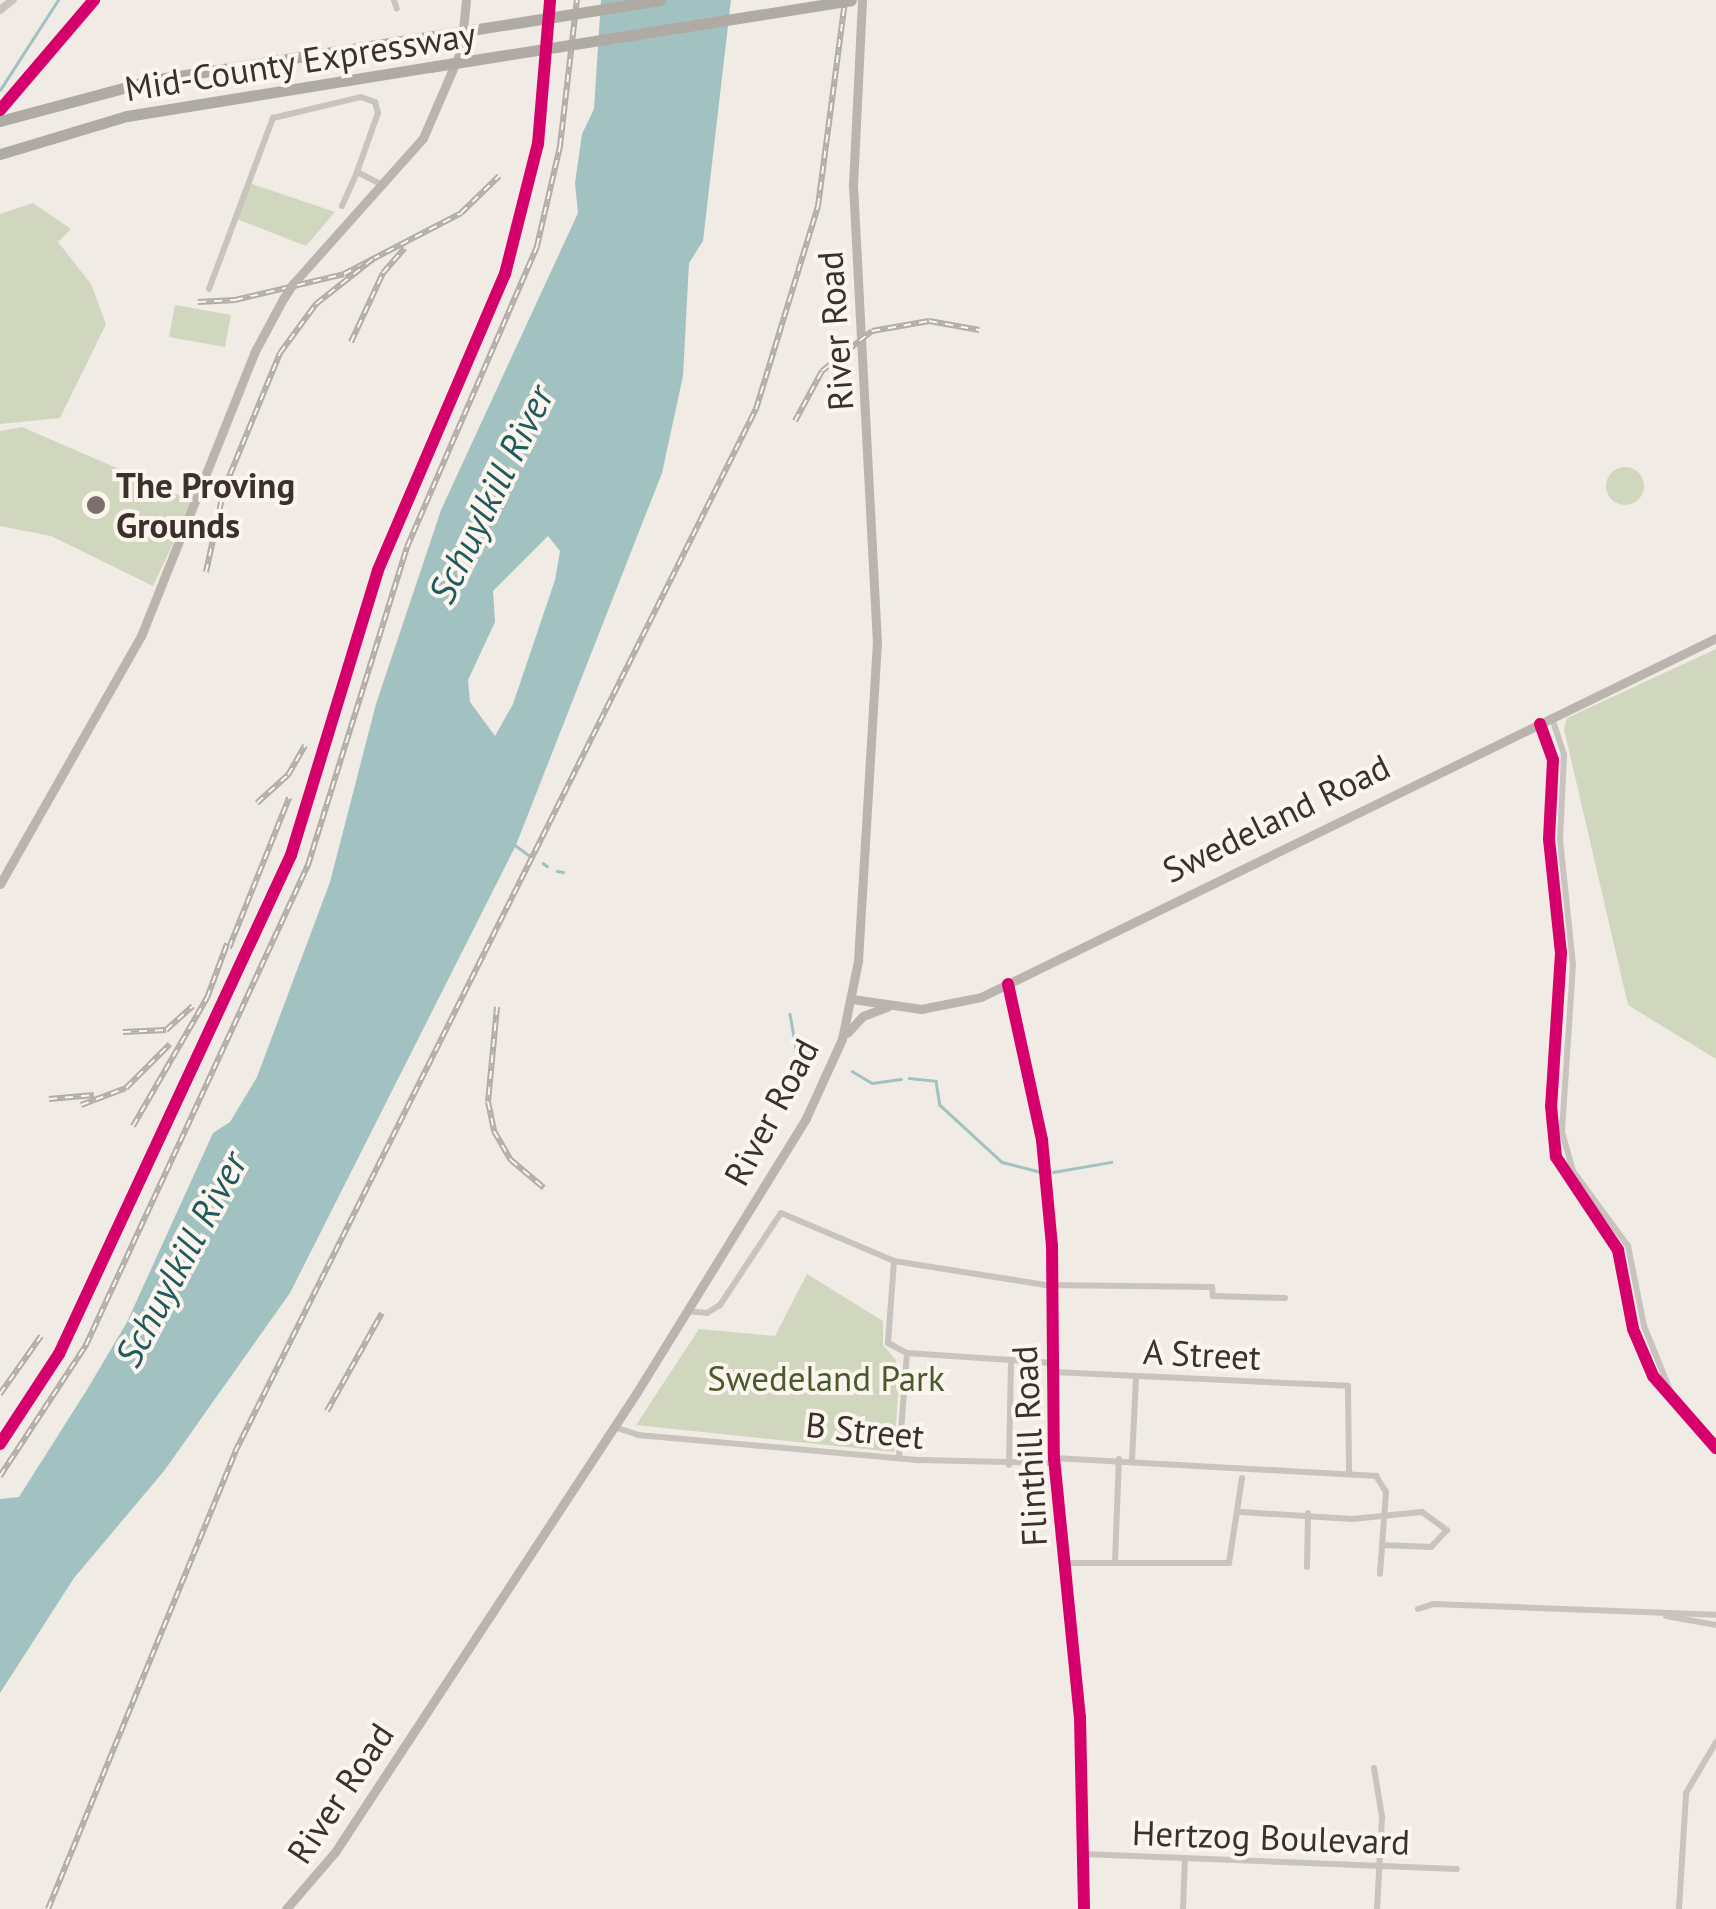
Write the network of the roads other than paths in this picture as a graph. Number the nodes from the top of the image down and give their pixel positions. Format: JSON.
{"nodes":[{"id":1,"x":12,"y":0,"type":"edge"},
{"id":2,"x":394,"y":0,"type":"edge"},
{"id":3,"x":466,"y":0,"type":"edge"},
{"id":4,"x":660,"y":0,"type":"edge"},
{"id":5,"x":851,"y":0,"type":"edge"},
{"id":6,"x":862,"y":0,"type":"edge"},
{"id":7,"x":397,"y":9,"type":"dead end"},
{"id":8,"x":0,"y":10,"type":"edge"},
{"id":9,"x":0,"y":121,"type":"edge"},
{"id":10,"x":2,"y":154,"type":"edge"},
{"id":11,"x":358,"y":172,"type":"junction"},
{"id":12,"x":384,"y":186,"type":"junction"},
{"id":13,"x":342,"y":206,"type":"dead end"},
{"id":14,"x":208,"y":289,"type":"dead end"},
{"id":15,"x":1716,"y":638,"type":"edge"},
{"id":16,"x":1552,"y":718,"type":"junction"},
{"id":17,"x":1540,"y":724,"type":"junction"},
{"id":18,"x":0,"y":884,"type":"edge"},
{"id":19,"x":1008,"y":984,"type":"junction"},
{"id":20,"x":852,"y":999,"type":"junction"},
{"id":21,"x":891,"y":1006,"type":"junction"},
{"id":22,"x":842,"y":1039,"type":"junction"},
{"id":23,"x":894,"y":1261,"type":"junction"},
{"id":24,"x":1054,"y":1286,"type":"junction"},
{"id":25,"x":1286,"y":1298,"type":"dead end"},
{"id":26,"x":686,"y":1311,"type":"junction"},
{"id":27,"x":908,"y":1354,"type":"junction"},
{"id":28,"x":1011,"y":1361,"type":"junction"},
{"id":29,"x":1054,"y":1367,"type":"junction"},
{"id":30,"x":1136,"y":1376,"type":"junction"},
{"id":31,"x":1676,"y":1405,"type":"junction"},
{"id":32,"x":614,"y":1428,"type":"junction"},
{"id":33,"x":1716,"y":1448,"type":"edge"},
{"id":34,"x":899,"y":1458,"type":"junction"},
{"id":35,"x":1054,"y":1460,"type":"junction"},
{"id":36,"x":1118,"y":1460,"type":"junction"},
{"id":37,"x":1132,"y":1460,"type":"junction"},
{"id":38,"x":1009,"y":1465,"type":"junction"},
{"id":39,"x":1349,"y":1472,"type":"junction"},
{"id":40,"x":1242,"y":1478,"type":"dead end"},
{"id":41,"x":1240,"y":1512,"type":"junction"},
{"id":42,"x":1308,"y":1512,"type":"junction"},
{"id":43,"x":1384,"y":1514,"type":"junction"},
{"id":44,"x":1381,"y":1545,"type":"junction"},
{"id":45,"x":1114,"y":1560,"type":"junction"},
{"id":46,"x":1064,"y":1562,"type":"junction"},
{"id":47,"x":1308,"y":1567,"type":"dead end"},
{"id":48,"x":1380,"y":1574,"type":"dead end"},
{"id":49,"x":1418,"y":1609,"type":"dead end"},
{"id":50,"x":1656,"y":1613,"type":"junction"},
{"id":51,"x":1716,"y":1615,"type":"edge"},
{"id":52,"x":1716,"y":1625,"type":"edge"},
{"id":53,"x":1716,"y":1742,"type":"edge"},
{"id":54,"x":1374,"y":1768,"type":"dead end"},
{"id":55,"x":1083,"y":1854,"type":"junction"},
{"id":56,"x":1185,"y":1858,"type":"junction"},
{"id":57,"x":1380,"y":1867,"type":"junction"},
{"id":58,"x":1457,"y":1870,"type":"dead end"},
{"id":59,"x":286,"y":1909,"type":"edge"},
{"id":60,"x":1084,"y":1909,"type":"edge"},
{"id":61,"x":1183,"y":1909,"type":"edge"},
{"id":62,"x":1377,"y":1909,"type":"edge"},
{"id":63,"x":1678,"y":1909,"type":"edge"}],
"edges":[{"from":1,"to":8,"type":"street"},
{"from":2,"to":7,"type":"street"},
{"from":3,"to":12,"type":"main road"},
{"from":4,"to":9,"type":"highway","name":"Mid-County Expressway","bridge":true},
{"from":5,"to":10,"type":"highway","name":"Mid-County Expressway","bridge":true},
{"from":6,"to":20,"type":"main road","name":"River Road"},
{"from":11,"to":12,"type":"street"},
{"from":11,"to":13,"type":"street"},
{"from":11,"to":14,"type":"street"},
{"from":12,"to":18,"type":"main road","bridge":true},
{"from":15,"to":16,"type":"main road","name":"Swedeland Road"},
{"from":16,"to":17,"type":"main road","name":"Swedeland Road"},
{"from":16,"to":31,"type":"street"},
{"from":17,"to":19,"type":"main road","name":"Swedeland Road"},
{"from":17,"to":31,"type":"street"},
{"from":19,"to":21,"type":"main road","name":"Swedeland Road"},
{"from":19,"to":24,"type":"street","name":"Flinthill Road"},
{"from":20,"to":21,"type":"main road","name":"Swedeland Road"},
{"from":20,"to":22,"type":"main road","name":"River Road"},
{"from":21,"to":22,"type":"main road"},
{"from":22,"to":26,"type":"main road","name":"River Road"},
{"from":23,"to":24,"type":"street"},
{"from":23,"to":26,"type":"street"},
{"from":23,"to":27,"type":"street"},
{"from":24,"to":25,"type":"street"},
{"from":24,"to":29,"type":"street","name":"Flinthill Road"},
{"from":26,"to":32,"type":"main road","name":"River Road"},
{"from":27,"to":28,"type":"street","name":"A Street"},
{"from":27,"to":34,"type":"street"},
{"from":28,"to":29,"type":"street","name":"A Street"},
{"from":28,"to":38,"type":"street"},
{"from":29,"to":30,"type":"street","name":"A Street"},
{"from":29,"to":35,"type":"street","name":"Flinthill Road"},
{"from":30,"to":37,"type":"street"},
{"from":30,"to":39,"type":"street","name":"A Street"},
{"from":31,"to":33,"type":"street"},
{"from":32,"to":34,"type":"street","name":"B Street"},
{"from":32,"to":59,"type":"main road","name":"River Road"},
{"from":34,"to":38,"type":"street","name":"B Street"},
{"from":35,"to":36,"type":"street","name":"B Street"},
{"from":35,"to":38,"type":"street","name":"B Street"},
{"from":35,"to":46,"type":"street","name":"Flinthill Road"},
{"from":36,"to":37,"type":"street","name":"B Street"},
{"from":36,"to":45,"type":"street"},
{"from":37,"to":39,"type":"street","name":"B Street"},
{"from":39,"to":43,"type":"street"},
{"from":40,"to":41,"type":"street"},
{"from":41,"to":42,"type":"street"},
{"from":41,"to":45,"type":"street"},
{"from":42,"to":43,"type":"street"},
{"from":42,"to":47,"type":"street"},
{"from":43,"to":44,"type":"street"},
{"from":43,"to":44,"type":"street"},
{"from":44,"to":48,"type":"street"},
{"from":45,"to":46,"type":"street"},
{"from":46,"to":55,"type":"street","name":"Flinthill Road"},
{"from":49,"to":50,"type":"street"},
{"from":50,"to":51,"type":"street"},
{"from":50,"to":52,"type":"street"},
{"from":53,"to":63,"type":"street"},
{"from":54,"to":57,"type":"street"},
{"from":55,"to":56,"type":"street","name":"Hertzog Boulevard"},
{"from":55,"to":60,"type":"street","name":"Flinthill Road"},
{"from":56,"to":57,"type":"street","name":"Hertzog Boulevard"},
{"from":56,"to":61,"type":"street"},
{"from":57,"to":58,"type":"street","name":"Hertzog Boulevard"},
{"from":57,"to":62,"type":"street"}]}
